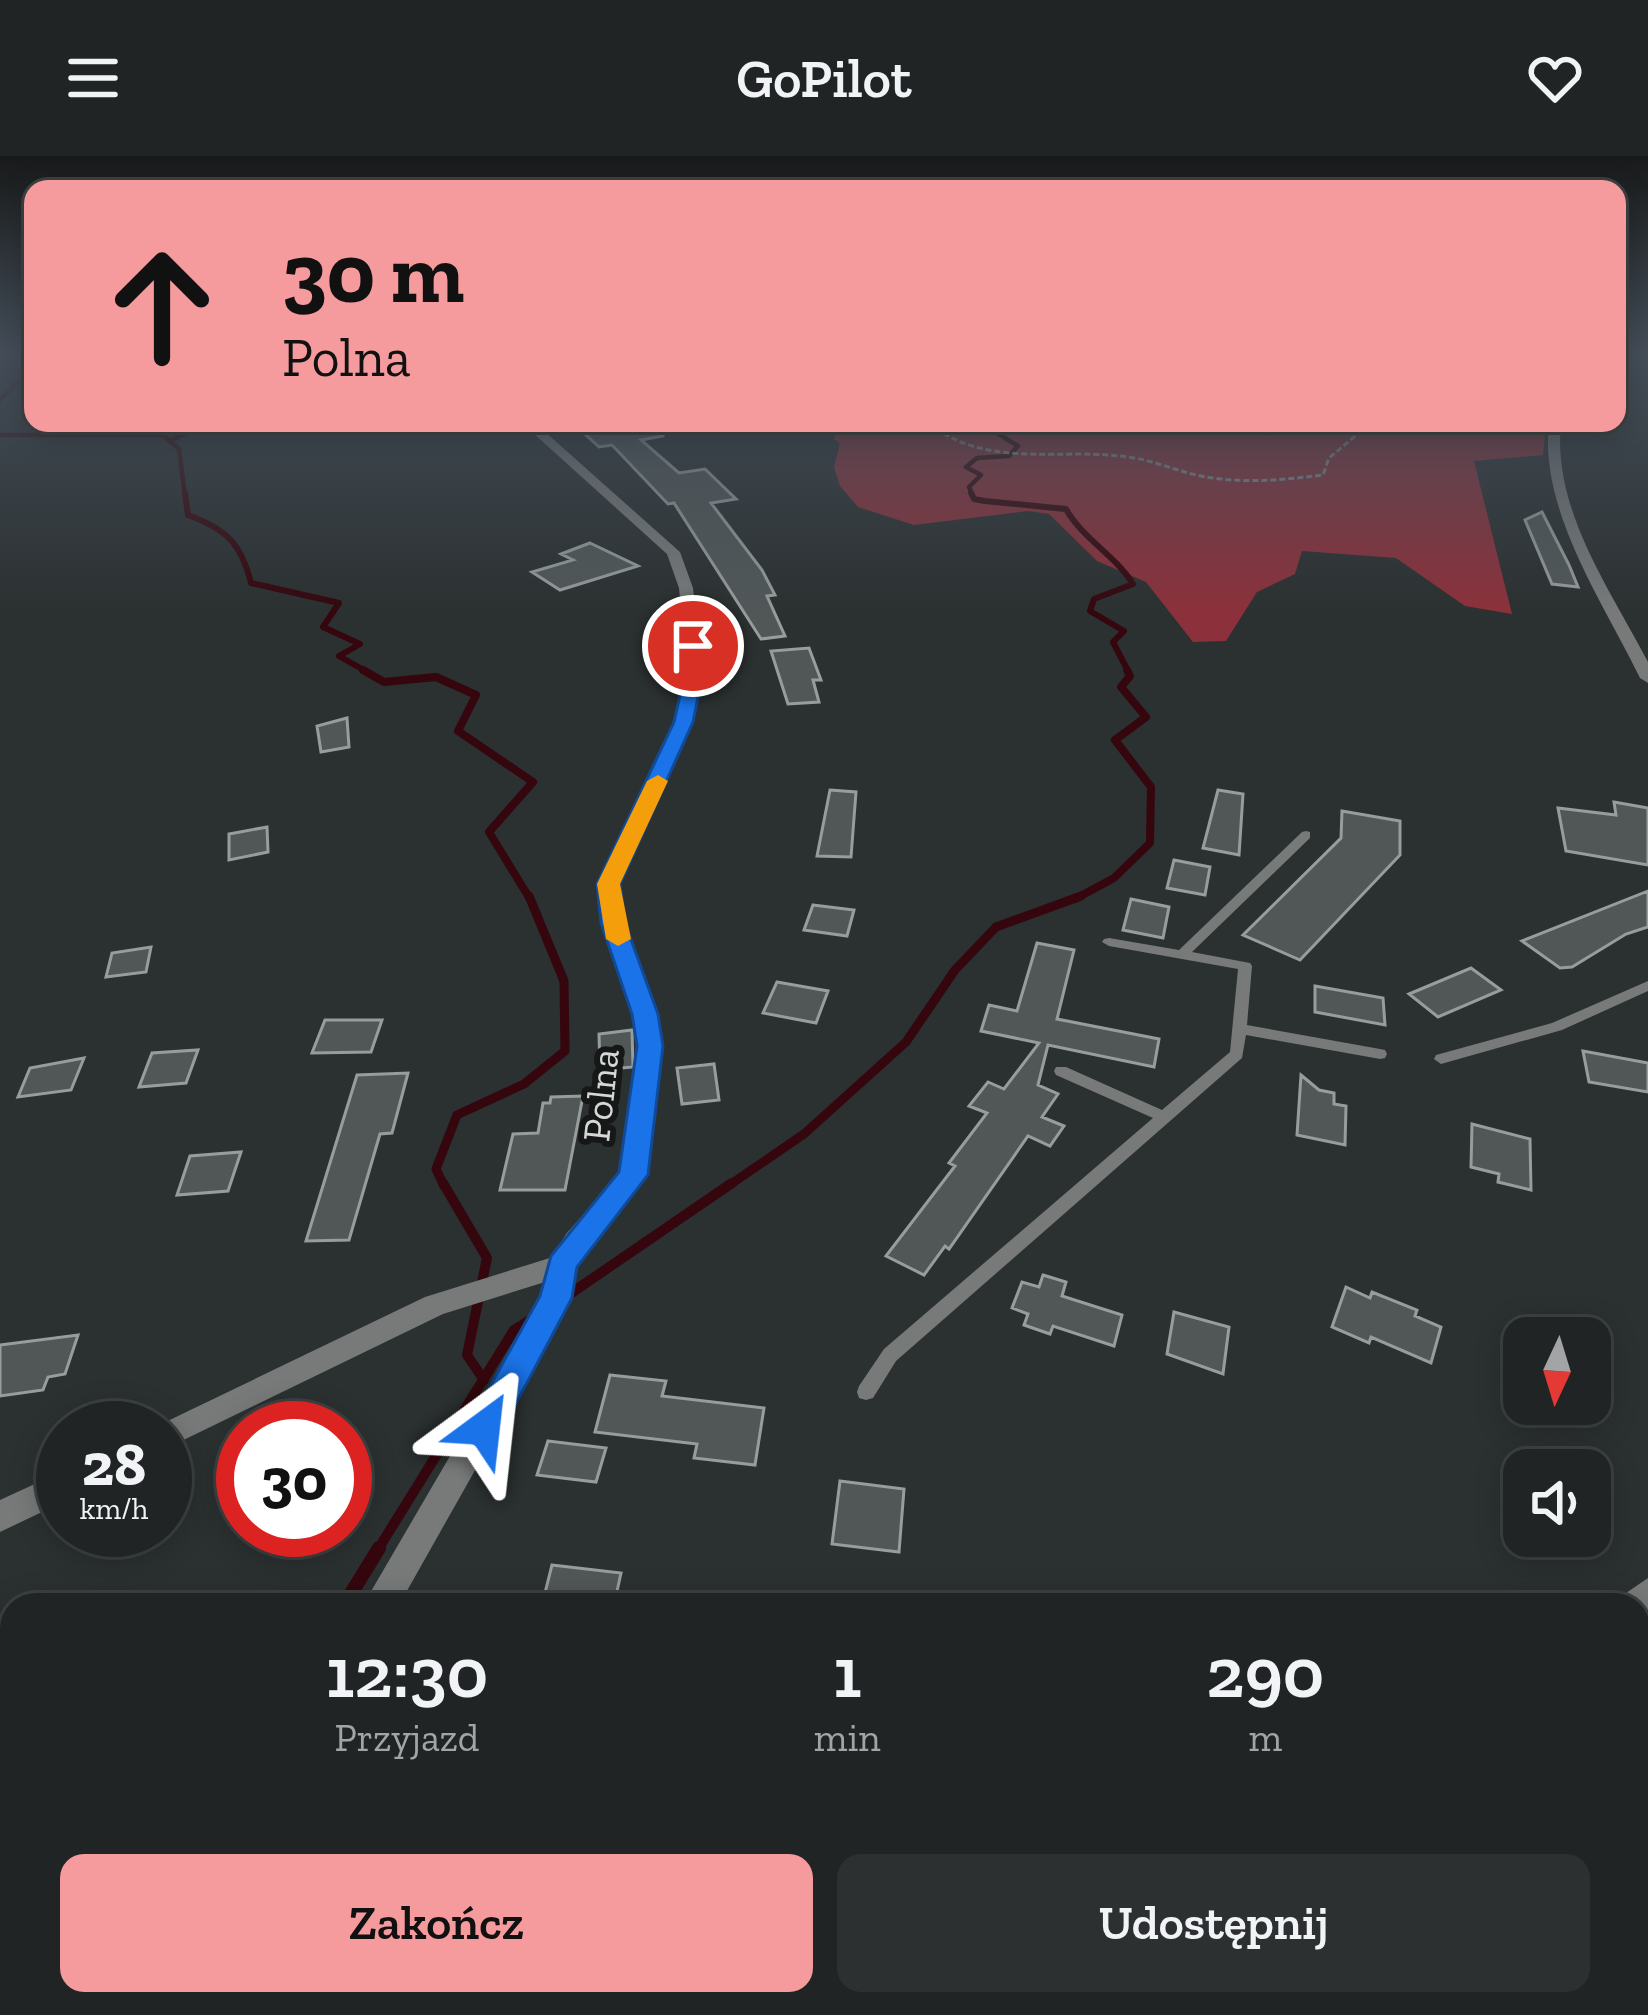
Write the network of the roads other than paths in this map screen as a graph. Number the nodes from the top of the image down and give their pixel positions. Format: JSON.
{"nodes":[{"id":1,"x":549,"y":442,"type":"edge"},
{"id":2,"x":1553,"y":442,"type":"edge"},
{"id":3,"x":1648,"y":678,"type":"edge"},
{"id":4,"x":1306,"y":836,"type":"dead end"},
{"id":5,"x":1109,"y":942,"type":"dead end"},
{"id":6,"x":1182,"y":955,"type":"junction"},
{"id":7,"x":1648,"y":986,"type":"edge"},
{"id":8,"x":1239,"y":1029,"type":"junction"},
{"id":9,"x":1379,"y":1054,"type":"dead end"},
{"id":10,"x":1441,"y":1059,"type":"dead end"},
{"id":11,"x":1061,"y":1071,"type":"dead end"},
{"id":12,"x":1164,"y":1117,"type":"junction"},
{"id":13,"x":562,"y":1265,"type":"junction"},
{"id":14,"x":866,"y":1392,"type":"dead end"},
{"id":15,"x":192,"y":1422,"type":"edge"},
{"id":16,"x":36,"y":1499,"type":"edge"},
{"id":17,"x":0,"y":1516,"type":"edge"},
{"id":18,"x":387,"y":1593,"type":"edge"}],
"edges":[{"from":1,"to":13,"type":"street","name":"Polna"},
{"from":2,"to":3,"type":"street"},
{"from":4,"to":6,"type":"lane"},
{"from":5,"to":6,"type":"lane"},
{"from":6,"to":8,"type":"lane"},
{"from":7,"to":10,"type":"lane"},
{"from":8,"to":9,"type":"lane"},
{"from":8,"to":12,"type":"lane"},
{"from":11,"to":12,"type":"lane"},
{"from":12,"to":14,"type":"lane"},
{"from":13,"to":15,"type":"street"},
{"from":13,"to":18,"type":"street"},
{"from":16,"to":17,"type":"street"}]}
